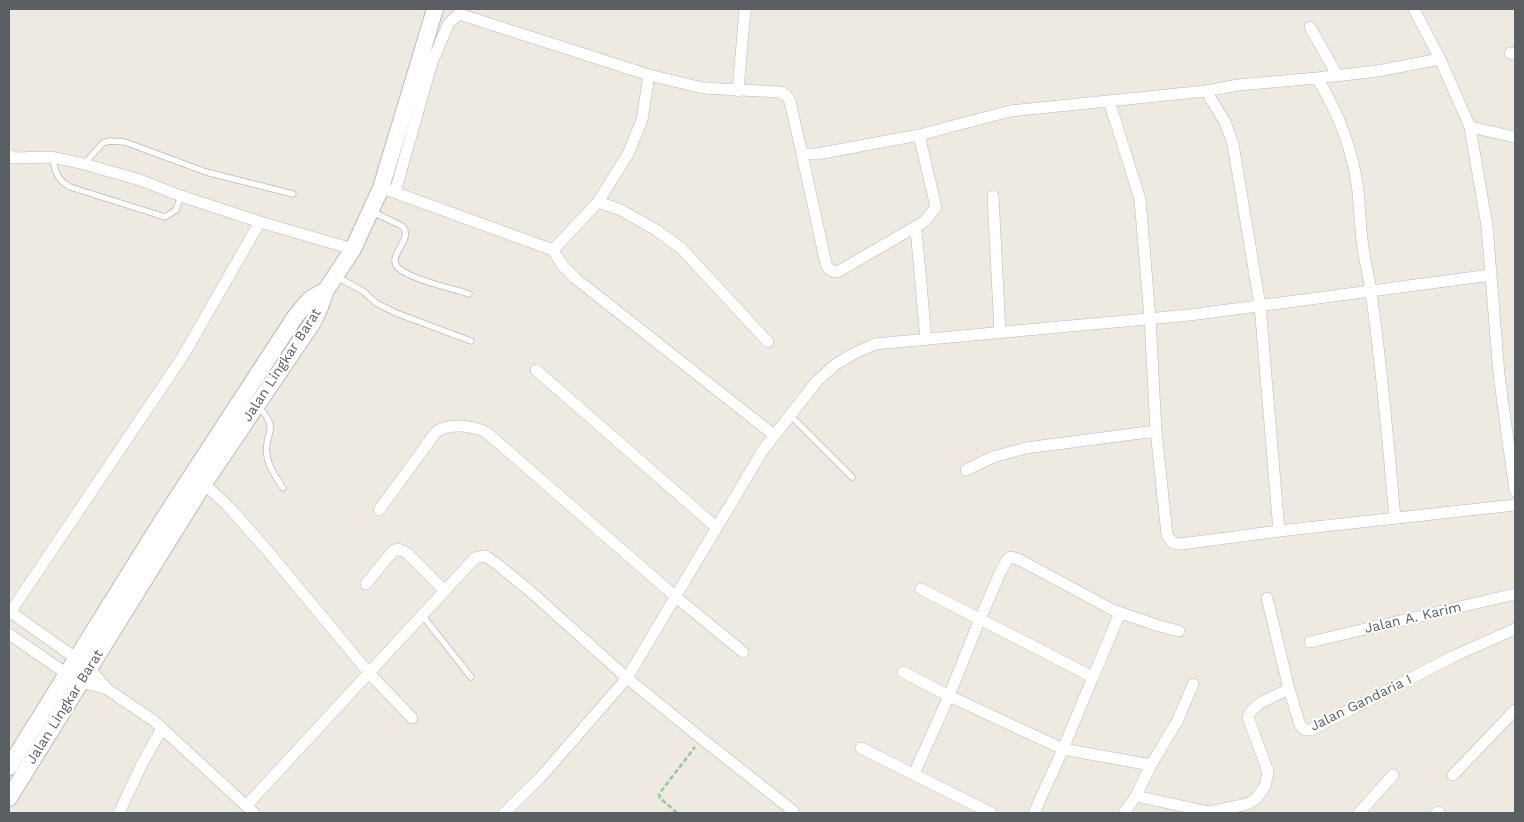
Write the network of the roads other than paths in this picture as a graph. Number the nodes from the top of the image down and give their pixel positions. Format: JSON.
{"nodes":[{"id":1,"x":435,"y":9,"type":"edge"},
{"id":2,"x":745,"y":9,"type":"edge"},
{"id":3,"x":1414,"y":9,"type":"edge"},
{"id":4,"x":1310,"y":27,"type":"dead end"},
{"id":5,"x":1440,"y":59,"type":"junction"},
{"id":6,"x":649,"y":75,"type":"junction"},
{"id":7,"x":1337,"y":75,"type":"junction"},
{"id":8,"x":1317,"y":78,"type":"junction"},
{"id":9,"x":738,"y":91,"type":"junction"},
{"id":10,"x":1206,"y":91,"type":"junction"},
{"id":11,"x":1109,"y":101,"type":"junction"},
{"id":12,"x":1470,"y":127,"type":"junction"},
{"id":13,"x":919,"y":135,"type":"junction"},
{"id":14,"x":1515,"y":137,"type":"edge"},
{"id":15,"x":802,"y":154,"type":"junction"},
{"id":16,"x":52,"y":157,"type":"junction"},
{"id":17,"x":10,"y":160,"type":"edge"},
{"id":18,"x":84,"y":164,"type":"junction"},
{"id":19,"x":388,"y":190,"type":"junction"},
{"id":20,"x":293,"y":194,"type":"dead end"},
{"id":21,"x":181,"y":196,"type":"junction"},
{"id":22,"x":993,"y":196,"type":"dead end"},
{"id":23,"x":598,"y":202,"type":"junction"},
{"id":24,"x":371,"y":211,"type":"junction"},
{"id":25,"x":260,"y":222,"type":"junction"},
{"id":26,"x":915,"y":227,"type":"junction"},
{"id":27,"x":353,"y":249,"type":"junction"},
{"id":28,"x":553,"y":250,"type":"junction"},
{"id":29,"x":1491,"y":275,"type":"junction"},
{"id":30,"x":335,"y":276,"type":"junction"},
{"id":31,"x":326,"y":290,"type":"junction"},
{"id":32,"x":1371,"y":292,"type":"junction"},
{"id":33,"x":469,"y":294,"type":"dead end"},
{"id":34,"x":1260,"y":305,"type":"junction"},
{"id":35,"x":1150,"y":318,"type":"junction"},
{"id":36,"x":1000,"y":333,"type":"junction"},
{"id":37,"x":926,"y":340,"type":"junction"},
{"id":38,"x":471,"y":341,"type":"dead end"},
{"id":39,"x":768,"y":342,"type":"dead end"},
{"id":40,"x":536,"y":370,"type":"dead end"},
{"id":41,"x":257,"y":404,"type":"junction"},
{"id":42,"x":790,"y":415,"type":"junction"},
{"id":43,"x":1156,"y":431,"type":"junction"},
{"id":44,"x":774,"y":435,"type":"junction"},
{"id":45,"x":966,"y":470,"type":"dead end"},
{"id":46,"x":852,"y":477,"type":"dead end"},
{"id":47,"x":197,"y":480,"type":"junction"},
{"id":48,"x":283,"y":488,"type":"dead end"},
{"id":49,"x":1515,"y":491,"type":"edge"},
{"id":50,"x":1515,"y":505,"type":"edge"},
{"id":51,"x":379,"y":510,"type":"dead end"},
{"id":52,"x":1394,"y":518,"type":"junction"},
{"id":53,"x":717,"y":528,"type":"junction"},
{"id":54,"x":1279,"y":531,"type":"junction"},
{"id":55,"x":366,"y":584,"type":"dead end"},
{"id":56,"x":921,"y":589,"type":"dead end"},
{"id":57,"x":445,"y":590,"type":"junction"},
{"id":58,"x":1515,"y":594,"type":"edge"},
{"id":59,"x":676,"y":597,"type":"junction"},
{"id":60,"x":1267,"y":598,"type":"dead end"},
{"id":61,"x":9,"y":612,"type":"edge"},
{"id":62,"x":1120,"y":613,"type":"junction"},
{"id":63,"x":422,"y":615,"type":"junction"},
{"id":64,"x":980,"y":618,"type":"junction"},
{"id":65,"x":1515,"y":629,"type":"edge"},
{"id":66,"x":1180,"y":631,"type":"dead end"},
{"id":67,"x":9,"y":634,"type":"edge"},
{"id":68,"x":1310,"y":642,"type":"dead end"},
{"id":69,"x":743,"y":652,"type":"dead end"},
{"id":70,"x":76,"y":659,"type":"junction"},
{"id":71,"x":902,"y":672,"type":"dead end"},
{"id":72,"x":369,"y":673,"type":"junction"},
{"id":73,"x":67,"y":674,"type":"junction"},
{"id":74,"x":86,"y":676,"type":"junction"},
{"id":75,"x":471,"y":676,"type":"dead end"},
{"id":76,"x":1093,"y":677,"type":"junction"},
{"id":77,"x":627,"y":678,"type":"junction"},
{"id":78,"x":1193,"y":684,"type":"dead end"},
{"id":79,"x":1289,"y":689,"type":"junction"},
{"id":80,"x":949,"y":696,"type":"junction"},
{"id":81,"x":1515,"y":710,"type":"edge"},
{"id":82,"x":412,"y":718,"type":"dead end"},
{"id":83,"x":162,"y":728,"type":"junction"},
{"id":84,"x":861,"y":748,"type":"dead end"},
{"id":85,"x":1063,"y":749,"type":"junction"},
{"id":86,"x":1151,"y":765,"type":"junction"},
{"id":87,"x":9,"y":767,"type":"edge"},
{"id":88,"x":914,"y":774,"type":"junction"},
{"id":89,"x":1393,"y":774,"type":"dead end"},
{"id":90,"x":1453,"y":775,"type":"dead end"},
{"id":91,"x":1136,"y":796,"type":"junction"},
{"id":92,"x":9,"y":798,"type":"edge"},
{"id":93,"x":250,"y":809,"type":"edge"},
{"id":94,"x":1209,"y":812,"type":"edge"},
{"id":95,"x":119,"y":813,"type":"edge"},
{"id":96,"x":504,"y":813,"type":"edge"},
{"id":97,"x":794,"y":813,"type":"edge"},
{"id":98,"x":991,"y":813,"type":"edge"},
{"id":99,"x":1034,"y":813,"type":"edge"},
{"id":100,"x":1124,"y":813,"type":"edge"},
{"id":101,"x":1359,"y":813,"type":"edge"}],
"edges":[{"from":1,"to":19,"type":"street"},
{"from":2,"to":9,"type":"street"},
{"from":3,"to":5,"type":"street"},
{"from":4,"to":7,"type":"street"},
{"from":5,"to":7,"type":"street"},
{"from":5,"to":12,"type":"street"},
{"from":6,"to":9,"type":"street"},
{"from":6,"to":19,"type":"street"},
{"from":6,"to":23,"type":"street"},
{"from":7,"to":8,"type":"street"},
{"from":8,"to":10,"type":"street"},
{"from":8,"to":32,"type":"street"},
{"from":9,"to":15,"type":"street"},
{"from":10,"to":11,"type":"street"},
{"from":10,"to":34,"type":"street"},
{"from":11,"to":13,"type":"street"},
{"from":11,"to":35,"type":"street"},
{"from":12,"to":14,"type":"street"},
{"from":12,"to":29,"type":"street"},
{"from":13,"to":15,"type":"street"},
{"from":13,"to":26,"type":"street"},
{"from":15,"to":26,"type":"street"},
{"from":16,"to":17,"type":"street"},
{"from":16,"to":18,"type":"street"},
{"from":16,"to":21,"type":"lane"},
{"from":18,"to":20,"type":"lane"},
{"from":18,"to":21,"type":"street"},
{"from":19,"to":24,"type":"street"},
{"from":19,"to":28,"type":"street"},
{"from":21,"to":25,"type":"street"},
{"from":22,"to":36,"type":"street"},
{"from":23,"to":28,"type":"street"},
{"from":23,"to":39,"type":"street"},
{"from":24,"to":27,"type":"street"},
{"from":24,"to":33,"type":"lane"},
{"from":25,"to":27,"type":"street"},
{"from":25,"to":61,"type":"street"},
{"from":26,"to":37,"type":"street"},
{"from":27,"to":30,"type":"street"},
{"from":28,"to":44,"type":"street"},
{"from":29,"to":32,"type":"street"},
{"from":29,"to":49,"type":"street"},
{"from":30,"to":31,"type":"street"},
{"from":30,"to":38,"type":"lane"},
{"from":31,"to":41,"type":"street","name":"Jalan Lingkar Barat"},
{"from":31,"to":47,"type":"street","name":"Jalan Lingkar Barat"},
{"from":32,"to":34,"type":"street"},
{"from":32,"to":52,"type":"street"},
{"from":34,"to":35,"type":"street"},
{"from":34,"to":54,"type":"street"},
{"from":35,"to":36,"type":"street"},
{"from":35,"to":43,"type":"street"},
{"from":36,"to":37,"type":"street"},
{"from":37,"to":42,"type":"street"},
{"from":40,"to":53,"type":"street"},
{"from":41,"to":47,"type":"street","name":"Jalan Lingkar Barat"},
{"from":41,"to":48,"type":"lane"},
{"from":42,"to":44,"type":"street"},
{"from":42,"to":46,"type":"lane"},
{"from":43,"to":45,"type":"street"},
{"from":43,"to":54,"type":"street"},
{"from":44,"to":53,"type":"street"},
{"from":47,"to":70,"type":"street","name":"Jalan Lingkar Barat"},
{"from":47,"to":72,"type":"street"},
{"from":47,"to":74,"type":"street","name":"Jalan Lingkar Barat"},
{"from":50,"to":52,"type":"street"},
{"from":51,"to":59,"type":"street"},
{"from":52,"to":54,"type":"street"},
{"from":53,"to":59,"type":"street"},
{"from":55,"to":57,"type":"street"},
{"from":56,"to":64,"type":"street"},
{"from":57,"to":63,"type":"street"},
{"from":57,"to":77,"type":"street"},
{"from":58,"to":68,"type":"street","name":"Jalan A. Karim"},
{"from":59,"to":69,"type":"street"},
{"from":59,"to":77,"type":"street"},
{"from":60,"to":79,"type":"street","name":"Jalan Gandaria I"},
{"from":61,"to":70,"type":"street"},
{"from":62,"to":64,"type":"street"},
{"from":62,"to":66,"type":"street"},
{"from":62,"to":76,"type":"street"},
{"from":63,"to":72,"type":"street"},
{"from":63,"to":75,"type":"lane"},
{"from":64,"to":76,"type":"street"},
{"from":64,"to":80,"type":"street"},
{"from":65,"to":79,"type":"street","name":"Jalan Gandaria I"},
{"from":67,"to":73,"type":"street"},
{"from":70,"to":73,"type":"street","name":"Jalan Lingkar Barat"},
{"from":70,"to":74,"type":"street"},
{"from":71,"to":80,"type":"street"},
{"from":72,"to":82,"type":"street"},
{"from":72,"to":93,"type":"street"},
{"from":73,"to":74,"type":"street"},
{"from":73,"to":87,"type":"street","name":"Jalan Lingkar Barat"},
{"from":74,"to":83,"type":"street"},
{"from":74,"to":92,"type":"street","name":"Jalan Lingkar Barat"},
{"from":76,"to":85,"type":"street"},
{"from":77,"to":96,"type":"street"},
{"from":77,"to":97,"type":"street"},
{"from":78,"to":86,"type":"street"},
{"from":79,"to":94,"type":"street"},
{"from":80,"to":85,"type":"street"},
{"from":80,"to":88,"type":"street"},
{"from":81,"to":90,"type":"street"},
{"from":83,"to":93,"type":"street"},
{"from":83,"to":95,"type":"street"},
{"from":84,"to":88,"type":"street"},
{"from":85,"to":86,"type":"street"},
{"from":85,"to":99,"type":"street"},
{"from":86,"to":91,"type":"street"},
{"from":88,"to":98,"type":"street"},
{"from":89,"to":101,"type":"street"},
{"from":91,"to":94,"type":"street"},
{"from":91,"to":100,"type":"street"}]}
